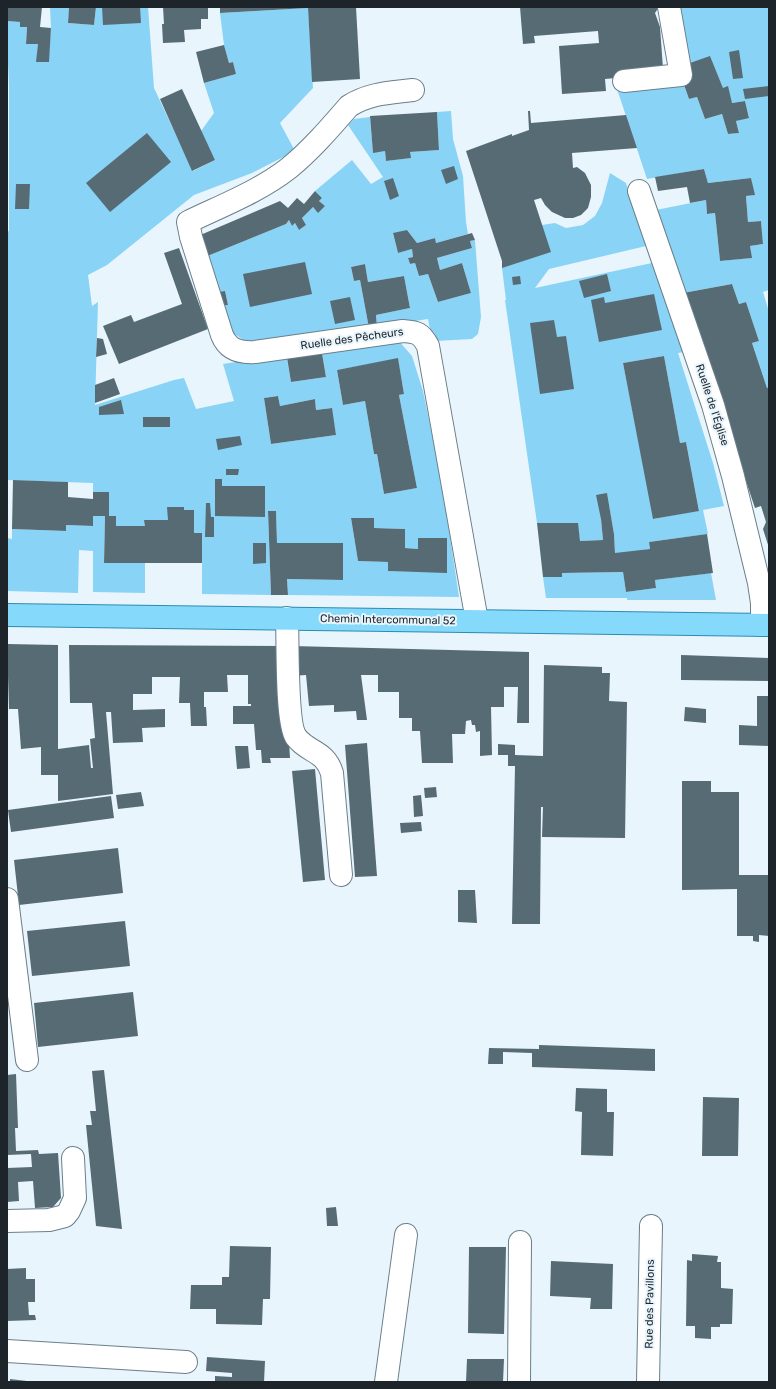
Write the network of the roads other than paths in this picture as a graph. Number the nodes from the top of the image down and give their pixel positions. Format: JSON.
{"nodes":[{"id":1,"x":669,"y":7,"type":"edge"},
{"id":2,"x":624,"y":81,"type":"dead end"},
{"id":3,"x":413,"y":90,"type":"dead end"},
{"id":4,"x":639,"y":191,"type":"dead end"},
{"id":5,"x":7,"y":615,"type":"edge"},
{"id":6,"x":287,"y":618,"type":"junction"},
{"id":7,"x":478,"y":621,"type":"junction"},
{"id":8,"x":765,"y":625,"type":"edge"},
{"id":9,"x":340,"y":875,"type":"dead end"},
{"id":10,"x":7,"y":899,"type":"edge"},
{"id":11,"x":28,"y":1060,"type":"dead end"},
{"id":12,"x":73,"y":1158,"type":"dead end"},
{"id":13,"x":7,"y":1221,"type":"edge"},
{"id":14,"x":651,"y":1226,"type":"dead end"},
{"id":15,"x":406,"y":1235,"type":"dead end"},
{"id":16,"x":520,"y":1242,"type":"dead end"},
{"id":17,"x":7,"y":1351,"type":"edge"},
{"id":18,"x":186,"y":1362,"type":"dead end"},
{"id":19,"x":386,"y":1382,"type":"edge"},
{"id":20,"x":519,"y":1382,"type":"edge"},
{"id":21,"x":648,"y":1382,"type":"edge"}],
"edges":[{"from":1,"to":2,"type":"street"},
{"from":3,"to":7,"type":"street","name":"Ruelle des Pêcheurs"},
{"from":4,"to":8,"type":"street","name":"Ruelle de l'Église"},
{"from":5,"to":6,"type":"main road","name":"Chemin Intercommunal 52"},
{"from":6,"to":7,"type":"main road","name":"Chemin Intercommunal 52"},
{"from":6,"to":9,"type":"street"},
{"from":7,"to":8,"type":"main road","name":"Chemin Intercommunal 52"},
{"from":10,"to":11,"type":"street"},
{"from":12,"to":13,"type":"street"},
{"from":14,"to":21,"type":"street","name":"Rue des Pavillons"},
{"from":15,"to":19,"type":"street"},
{"from":16,"to":20,"type":"street"},
{"from":17,"to":18,"type":"street"}]}
